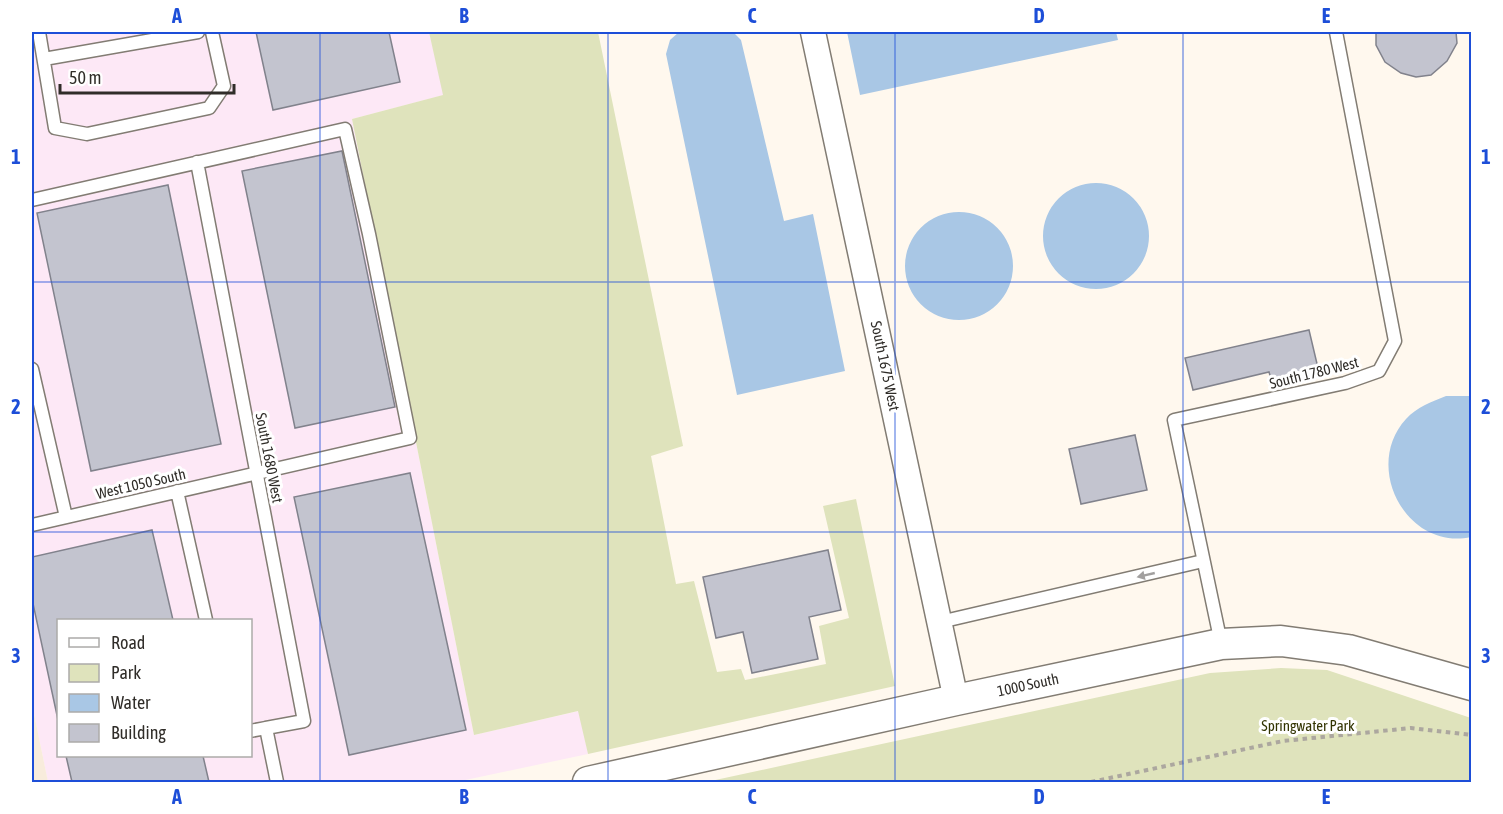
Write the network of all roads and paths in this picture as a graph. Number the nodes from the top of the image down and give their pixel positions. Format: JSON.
{"nodes":[{"id":1,"x":39,"y":32,"type":"edge"},
{"id":2,"x":198,"y":32,"type":"edge"},
{"id":3,"x":212,"y":32,"type":"edge"},
{"id":4,"x":813,"y":32,"type":"edge"},
{"id":5,"x":1336,"y":32,"type":"edge"},
{"id":6,"x":44,"y":60,"type":"junction"},
{"id":7,"x":197,"y":162,"type":"junction"},
{"id":8,"x":32,"y":200,"type":"edge"},
{"id":9,"x":32,"y":369,"type":"edge"},
{"id":10,"x":256,"y":473,"type":"junction"},
{"id":11,"x":177,"y":491,"type":"junction"},
{"id":12,"x":66,"y":517,"type":"junction"},
{"id":13,"x":32,"y":525,"type":"edge"},
{"id":14,"x":1203,"y":561,"type":"junction"},
{"id":15,"x":206,"y":619,"type":"edge"},
{"id":16,"x":940,"y":622,"type":"junction"},
{"id":17,"x":1221,"y":644,"type":"junction"},
{"id":18,"x":1471,"y":683,"type":"edge"},
{"id":19,"x":956,"y":700,"type":"junction"},
{"id":20,"x":266,"y":728,"type":"junction"},
{"id":21,"x":252,"y":731,"type":"edge"},
{"id":22,"x":1472,"y":735,"type":"edge"},
{"id":23,"x":277,"y":783,"type":"edge"},
{"id":24,"x":588,"y":783,"type":"edge"},
{"id":25,"x":1091,"y":783,"type":"edge"}],
"edges":[{"from":1,"to":6,"type":"lane"},
{"from":2,"to":6,"type":"lane"},
{"from":3,"to":6,"type":"lane"},
{"from":4,"to":16,"type":"street","name":"South 1675 West"},
{"from":5,"to":14,"type":"lane","name":"South 1780 West"},
{"from":7,"to":8,"type":"lane"},
{"from":7,"to":10,"type":"lane","name":"South 1680 West"},
{"from":7,"to":10,"type":"lane","name":"West 1050 South"},
{"from":9,"to":12,"type":"lane"},
{"from":10,"to":11,"type":"lane","name":"West 1050 South"},
{"from":10,"to":20,"type":"lane","name":"South 1680 West"},
{"from":11,"to":12,"type":"lane","name":"West 1050 South"},
{"from":11,"to":15,"type":"lane"},
{"from":12,"to":13,"type":"lane","name":"West 1050 South"},
{"from":14,"to":16,"type":"lane","one_way":true},
{"from":14,"to":17,"type":"lane","name":"South 1780 West"},
{"from":16,"to":19,"type":"street","name":"South 1675 West"},
{"from":17,"to":18,"type":"street","name":"1000 South"},
{"from":17,"to":19,"type":"street","name":"1000 South"},
{"from":19,"to":24,"type":"street","name":"1000 South"},
{"from":20,"to":21,"type":"lane","name":"South 1680 West"},
{"from":20,"to":23,"type":"lane"},
{"from":22,"to":25,"type":"path"}]}
